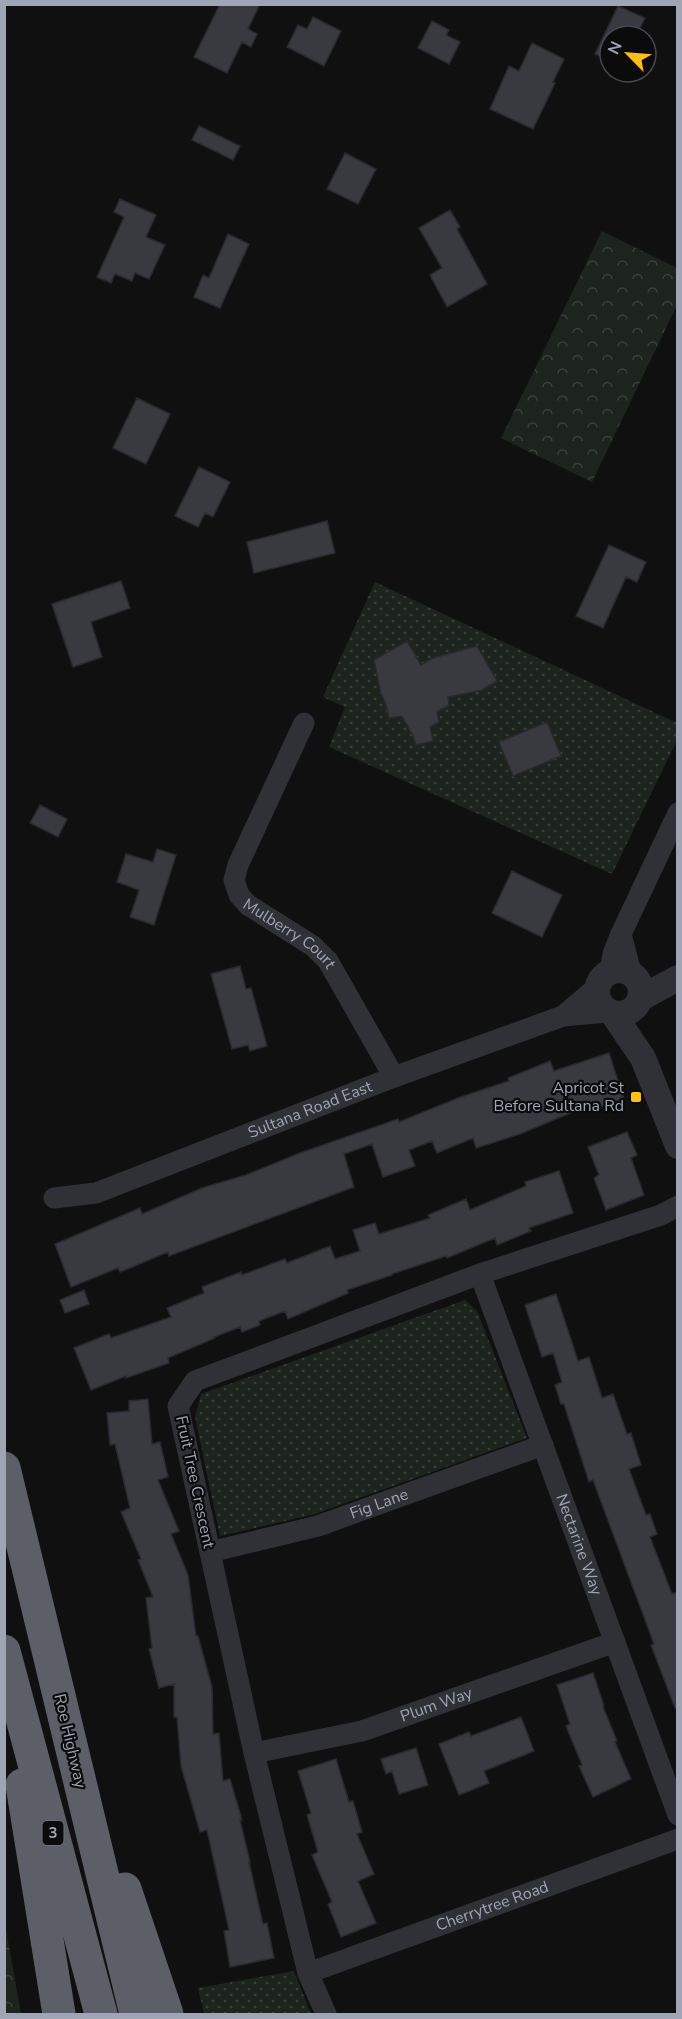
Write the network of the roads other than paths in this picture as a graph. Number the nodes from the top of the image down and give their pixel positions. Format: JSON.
{"nodes":[{"id":1,"x":304,"y":723,"type":"dead end"},
{"id":2,"x":678,"y":813,"type":"edge"},
{"id":3,"x":678,"y":976,"type":"edge"},
{"id":4,"x":625,"y":985,"type":"junction"},
{"id":5,"x":610,"y":1013,"type":"junction"},
{"id":6,"x":563,"y":1016,"type":"junction"},
{"id":7,"x":643,"y":1058,"type":"junction"},
{"id":8,"x":394,"y":1077,"type":"junction"},
{"id":9,"x":678,"y":1146,"type":"edge"},
{"id":10,"x":54,"y":1198,"type":"dead end"},
{"id":11,"x":678,"y":1206,"type":"edge"},
{"id":12,"x":480,"y":1274,"type":"junction"},
{"id":13,"x":543,"y":1445,"type":"junction"},
{"id":14,"x":4,"y":1468,"type":"edge"},
{"id":15,"x":210,"y":1552,"type":"junction"},
{"id":16,"x":615,"y":1642,"type":"junction"},
{"id":17,"x":4,"y":1651,"type":"edge"},
{"id":18,"x":59,"y":1691,"type":"junction"},
{"id":19,"x":254,"y":1753,"type":"junction"},
{"id":20,"x":678,"y":1815,"type":"edge"},
{"id":21,"x":678,"y":1839,"type":"edge"},
{"id":22,"x":308,"y":1973,"type":"junction"},
{"id":23,"x":59,"y":2014,"type":"edge"},
{"id":24,"x":101,"y":2014,"type":"edge"},
{"id":25,"x":136,"y":2014,"type":"edge"},
{"id":26,"x":167,"y":2014,"type":"edge"},
{"id":27,"x":326,"y":2014,"type":"edge"}],
"edges":[{"from":1,"to":8,"type":"street","name":"Mulberry Court"},
{"from":2,"to":4,"type":"street"},
{"from":3,"to":4,"type":"street"},
{"from":4,"to":5,"type":"street"},
{"from":4,"to":6,"type":"street","name":"Sultana Road East"},
{"from":4,"to":7,"type":"street"},
{"from":5,"to":6,"type":"street","name":"Sultana Road East"},
{"from":5,"to":7,"type":"street"},
{"from":6,"to":8,"type":"street","name":"Sultana Road East"},
{"from":7,"to":9,"type":"street"},
{"from":8,"to":10,"type":"street","name":"Sultana Road East"},
{"from":11,"to":12,"type":"street","name":"Fruit Tree Crescent"},
{"from":12,"to":13,"type":"street","name":"Nectarine Way"},
{"from":12,"to":15,"type":"street","name":"Fruit Tree Crescent"},
{"from":13,"to":15,"type":"street","name":"Fig Lane"},
{"from":13,"to":16,"type":"street","name":"Nectarine Way"},
{"from":14,"to":18,"type":"highway","name":"Roe Highway"},
{"from":15,"to":19,"type":"street","name":"Fruit Tree Crescent"},
{"from":16,"to":19,"type":"street","name":"Plum Way"},
{"from":16,"to":20,"type":"street","name":"Nectarine Way"},
{"from":17,"to":23,"type":"highway"},
{"from":17,"to":24,"type":"highway","number":"3"},
{"from":18,"to":25,"type":"highway","name":"Roe Highway"},
{"from":18,"to":26,"type":"highway"},
{"from":19,"to":22,"type":"street","name":"Fruit Tree Crescent"},
{"from":21,"to":22,"type":"street","name":"Cherrytree Road"},
{"from":22,"to":27,"type":"street","name":"Fruit Tree Crescent"}]}
